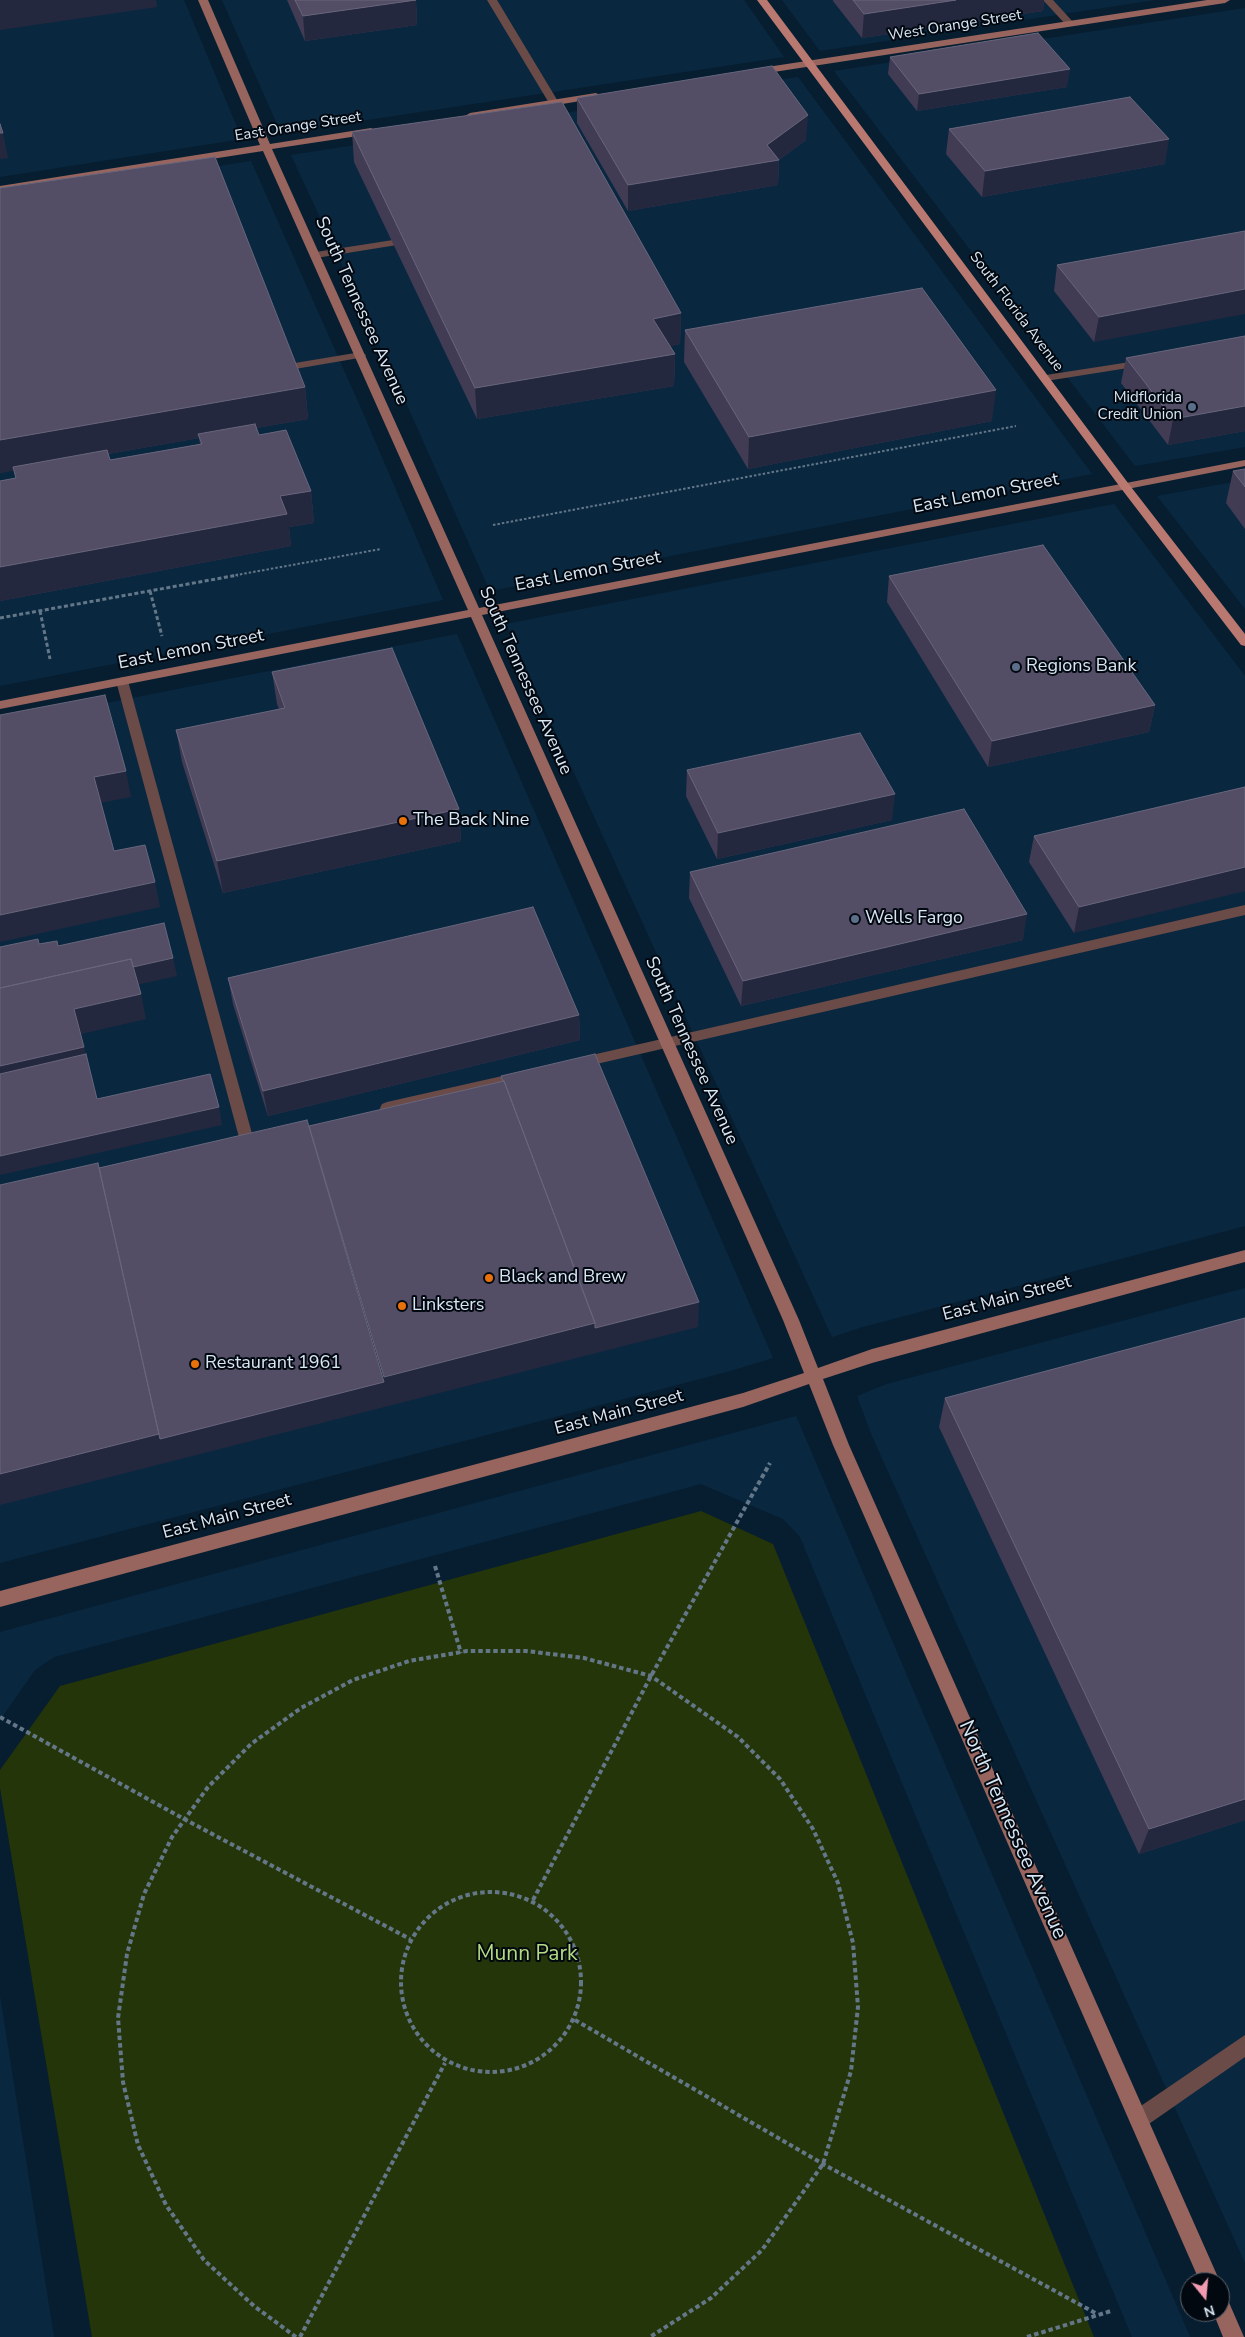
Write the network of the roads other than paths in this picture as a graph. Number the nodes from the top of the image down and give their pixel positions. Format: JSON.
{"nodes":[{"id":1,"x":203,"y":0,"type":"edge"},
{"id":2,"x":492,"y":0,"type":"edge"},
{"id":3,"x":762,"y":0,"type":"edge"},
{"id":4,"x":1048,"y":0,"type":"edge"},
{"id":5,"x":1225,"y":0,"type":"edge"},
{"id":6,"x":1070,"y":24,"type":"junction"},
{"id":7,"x":809,"y":64,"type":"junction"},
{"id":8,"x":742,"y":74,"type":"edge"},
{"id":9,"x":606,"y":95,"type":"edge"},
{"id":10,"x":554,"y":103,"type":"junction"},
{"id":11,"x":487,"y":113,"type":"junction"},
{"id":12,"x":458,"y":117,"type":"edge"},
{"id":13,"x":494,"y":126,"type":"edge"},
{"id":14,"x":381,"y":129,"type":"edge"},
{"id":15,"x":266,"y":147,"type":"junction"},
{"id":16,"x":0,"y":188,"type":"edge"},
{"id":17,"x":392,"y":243,"type":"edge"},
{"id":18,"x":316,"y":255,"type":"junction"},
{"id":19,"x":361,"y":355,"type":"junction"},
{"id":20,"x":1152,"y":361,"type":"edge"},
{"id":21,"x":288,"y":367,"type":"edge"},
{"id":22,"x":1046,"y":378,"type":"junction"},
{"id":23,"x":1245,"y":463,"type":"edge"},
{"id":24,"x":1124,"y":485,"type":"junction"},
{"id":25,"x":474,"y":612,"type":"junction"},
{"id":26,"x":1245,"y":642,"type":"edge"},
{"id":27,"x":122,"y":681,"type":"junction"},
{"id":28,"x":0,"y":704,"type":"edge"},
{"id":29,"x":1245,"y":910,"type":"edge"},
{"id":30,"x":667,"y":1042,"type":"junction"},
{"id":31,"x":561,"y":1067,"type":"edge"},
{"id":32,"x":532,"y":1074,"type":"edge"},
{"id":33,"x":371,"y":1112,"type":"edge"},
{"id":34,"x":247,"y":1141,"type":"edge"},
{"id":35,"x":1245,"y":1256,"type":"edge"},
{"id":36,"x":815,"y":1377,"type":"junction"},
{"id":37,"x":0,"y":1599,"type":"edge"},
{"id":38,"x":1245,"y":2044,"type":"edge"},
{"id":39,"x":1139,"y":2119,"type":"junction"},
{"id":40,"x":1206,"y":2272,"type":"edge"},
{"id":41,"x":1227,"y":2322,"type":"edge"},
{"id":42,"x":1234,"y":2337,"type":"edge"}],
"edges":[{"from":1,"to":15,"type":"street","name":"South Tennessee Avenue"},
{"from":2,"to":10,"type":"lane"},
{"from":3,"to":7,"type":"main road","name":"South Florida Avenue"},
{"from":4,"to":6,"type":"lane"},
{"from":5,"to":6,"type":"street","name":"West Orange Street"},
{"from":6,"to":7,"type":"street","name":"West Orange Street"},
{"from":7,"to":8,"type":"street"},
{"from":7,"to":22,"type":"main road","name":"South Florida Avenue"},
{"from":9,"to":10,"type":"street"},
{"from":10,"to":11,"type":"street"},
{"from":11,"to":12,"type":"street"},
{"from":11,"to":13,"type":"lane"},
{"from":14,"to":15,"type":"street","name":"East Orange Street"},
{"from":15,"to":16,"type":"street","name":"East Orange Street"},
{"from":15,"to":18,"type":"street","name":"South Tennessee Avenue"},
{"from":17,"to":18,"type":"lane"},
{"from":18,"to":19,"type":"street","name":"South Tennessee Avenue"},
{"from":19,"to":21,"type":"lane"},
{"from":19,"to":25,"type":"street","name":"South Tennessee Avenue"},
{"from":20,"to":22,"type":"lane"},
{"from":22,"to":24,"type":"main road","name":"South Florida Avenue"},
{"from":23,"to":24,"type":"street","name":"East Lemon Street"},
{"from":24,"to":25,"type":"street","name":"East Lemon Street"},
{"from":24,"to":26,"type":"main road","name":"South Florida Avenue"},
{"from":25,"to":27,"type":"street","name":"East Lemon Street"},
{"from":25,"to":30,"type":"street","name":"South Tennessee Avenue"},
{"from":27,"to":28,"type":"street","name":"East Lemon Street"},
{"from":27,"to":34,"type":"lane"},
{"from":29,"to":30,"type":"lane"},
{"from":30,"to":31,"type":"lane"},
{"from":30,"to":36,"type":"street","name":"South Tennessee Avenue"},
{"from":32,"to":33,"type":"lane"},
{"from":35,"to":36,"type":"street","name":"East Main Street"},
{"from":36,"to":37,"type":"street","name":"East Main Street"},
{"from":36,"to":39,"type":"street","name":"North Tennessee Avenue"},
{"from":38,"to":39,"type":"lane"},
{"from":39,"to":40,"type":"street","name":"North Tennessee Avenue"},
{"from":41,"to":42,"type":"street"}]}
